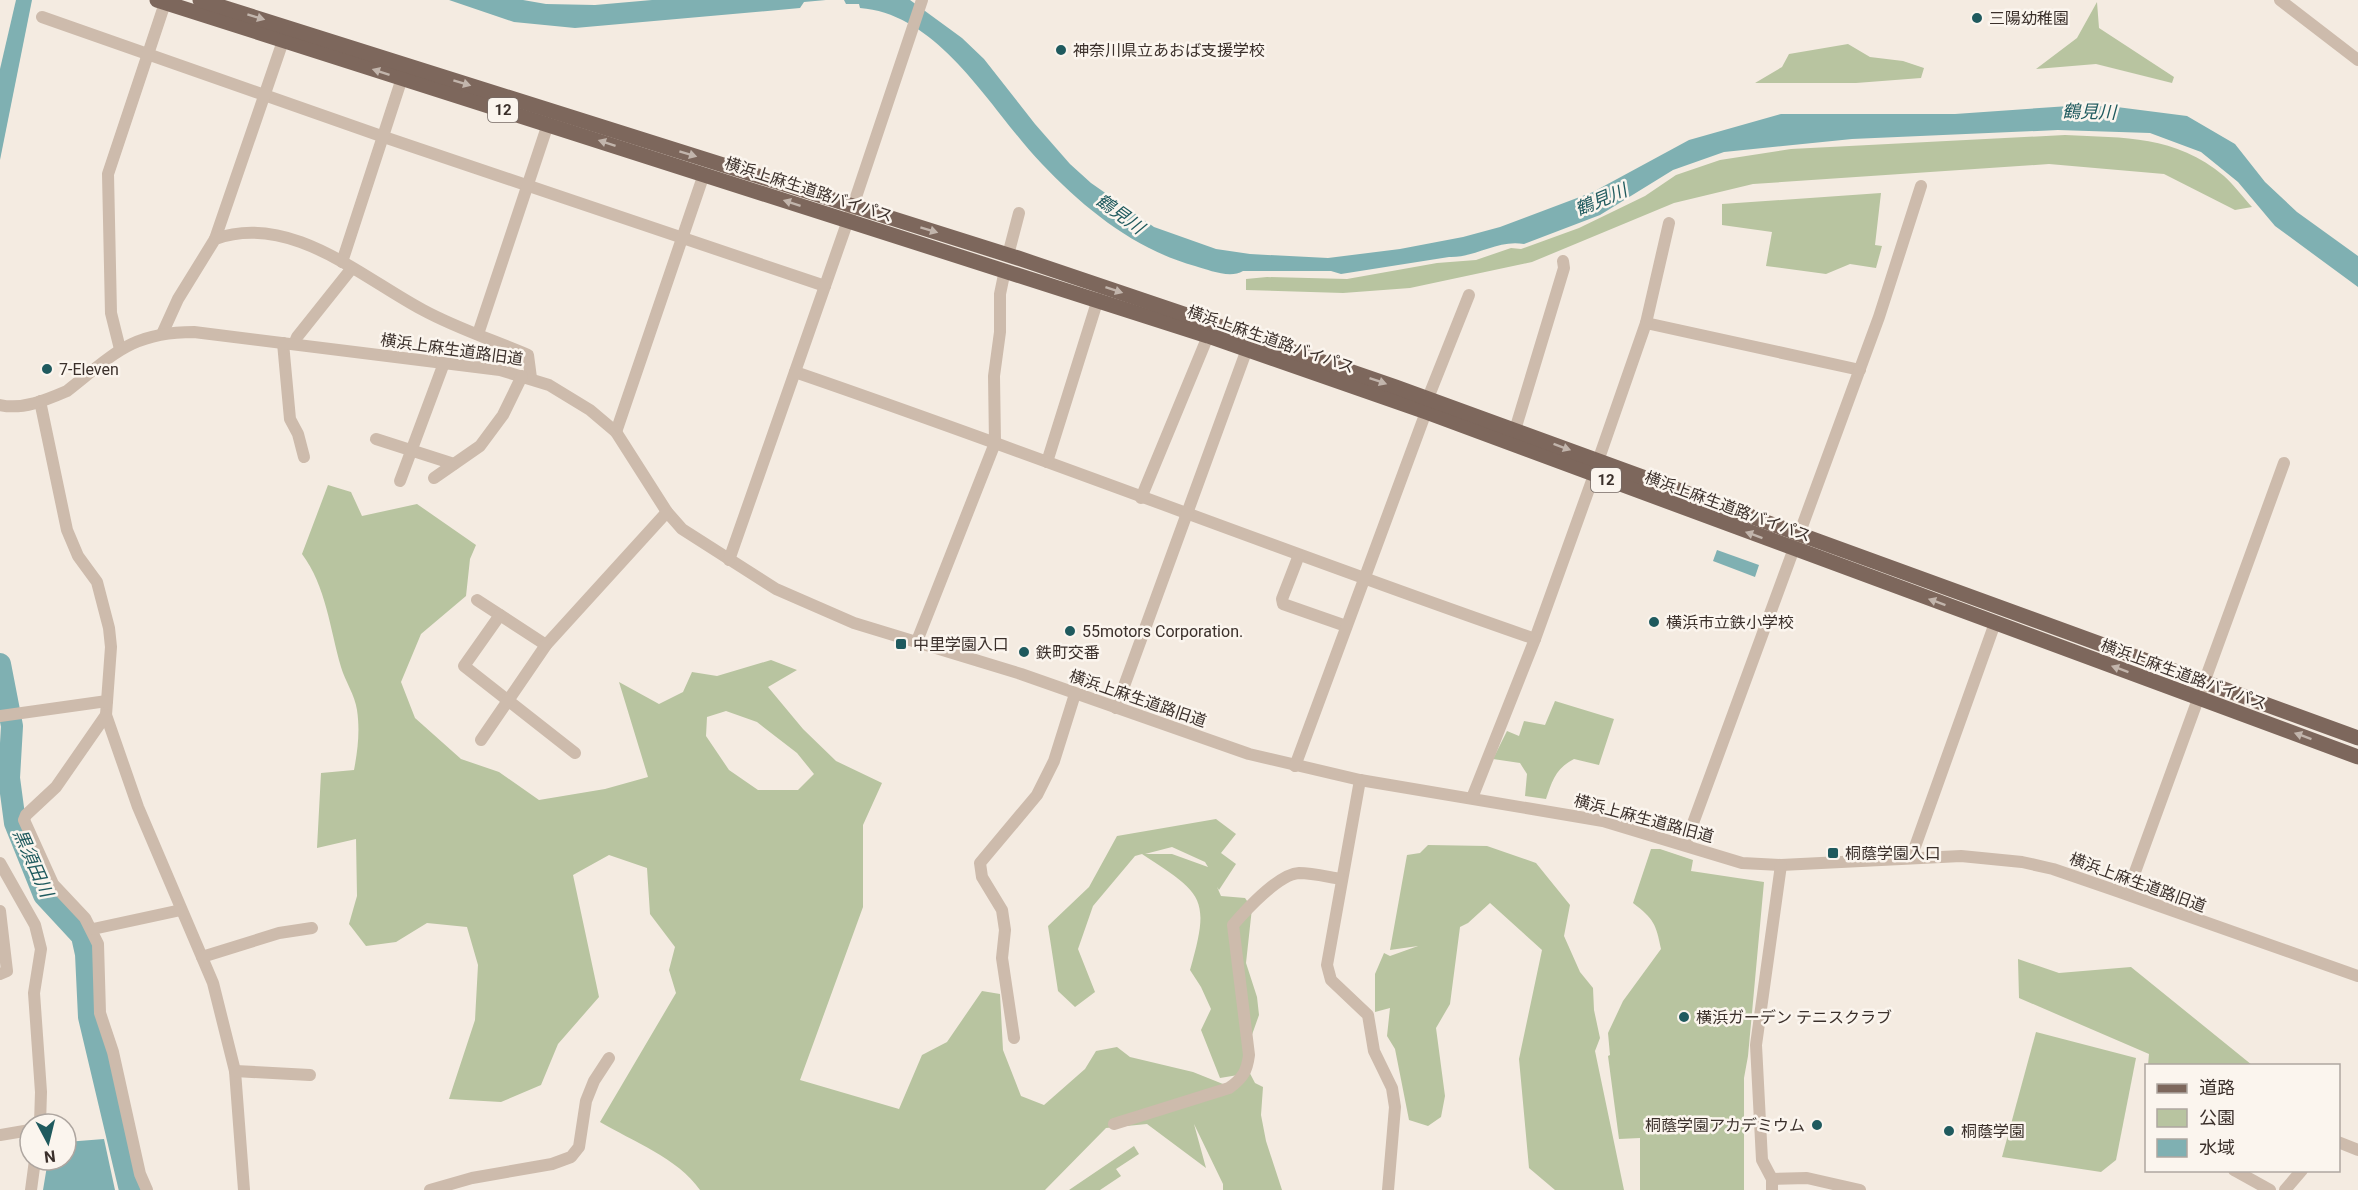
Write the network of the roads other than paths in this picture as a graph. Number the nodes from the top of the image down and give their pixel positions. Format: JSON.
{"nodes":[{"id":1,"x":200,"y":0,"type":"edge"},
{"id":2,"x":922,"y":0,"type":"edge"},
{"id":3,"x":2280,"y":0,"type":"edge"},
{"id":4,"x":161,"y":1,"type":"edge"},
{"id":5,"x":42,"y":17,"type":"dead end"},
{"id":6,"x":283,"y":41,"type":"junction"},
{"id":7,"x":148,"y":55,"type":"junction"},
{"id":8,"x":2358,"y":60,"type":"edge"},
{"id":9,"x":402,"y":78,"type":"junction"},
{"id":10,"x":265,"y":95,"type":"junction"},
{"id":11,"x":548,"y":124,"type":"junction"},
{"id":12,"x":384,"y":137,"type":"junction"},
{"id":13,"x":704,"y":174,"type":"junction"},
{"id":14,"x":528,"y":185,"type":"junction"},
{"id":15,"x":1921,"y":186,"type":"dead end"},
{"id":16,"x":850,"y":213,"type":"junction"},
{"id":17,"x":1019,"y":213,"type":"dead end"},
{"id":18,"x":1669,"y":223,"type":"dead end"},
{"id":19,"x":682,"y":237,"type":"junction"},
{"id":20,"x":215,"y":239,"type":"junction"},
{"id":21,"x":1563,"y":261,"type":"dead end"},
{"id":22,"x":1006,"y":262,"type":"junction"},
{"id":23,"x":347,"y":265,"type":"junction"},
{"id":24,"x":825,"y":286,"type":"junction"},
{"id":25,"x":1469,"y":296,"type":"dead end"},
{"id":26,"x":1098,"y":299,"type":"junction"},
{"id":27,"x":1646,"y":323,"type":"junction"},
{"id":28,"x":163,"y":332,"type":"junction"},
{"id":29,"x":477,"y":334,"type":"junction"},
{"id":30,"x":1208,"y":336,"type":"junction"},
{"id":31,"x":289,"y":344,"type":"junction"},
{"id":32,"x":120,"y":349,"type":"junction"},
{"id":33,"x":1247,"y":349,"type":"junction"},
{"id":34,"x":444,"y":363,"type":"junction"},
{"id":35,"x":1860,"y":369,"type":"junction"},
{"id":36,"x":795,"y":372,"type":"junction"},
{"id":37,"x":526,"y":377,"type":"junction"},
{"id":38,"x":40,"y":402,"type":"junction"},
{"id":39,"x":0,"y":405,"type":"edge"},
{"id":40,"x":1427,"y":405,"type":"junction"},
{"id":41,"x":1515,"y":430,"type":"junction"},
{"id":42,"x":616,"y":432,"type":"junction"},
{"id":43,"x":376,"y":439,"type":"dead end"},
{"id":44,"x":995,"y":443,"type":"junction"},
{"id":45,"x":414,"y":449,"type":"junction"},
{"id":46,"x":304,"y":457,"type":"dead end"},
{"id":47,"x":1047,"y":462,"type":"junction"},
{"id":48,"x":2284,"y":463,"type":"dead end"},
{"id":49,"x":454,"y":464,"type":"junction"},
{"id":50,"x":1596,"y":468,"type":"junction"},
{"id":51,"x":435,"y":478,"type":"dead end"},
{"id":52,"x":400,"y":481,"type":"dead end"},
{"id":53,"x":1141,"y":498,"type":"junction"},
{"id":54,"x":667,"y":512,"type":"junction"},
{"id":55,"x":1187,"y":515,"type":"junction"},
{"id":56,"x":1800,"y":533,"type":"junction"},
{"id":57,"x":1794,"y":549,"type":"junction"},
{"id":58,"x":1299,"y":555,"type":"junction"},
{"id":59,"x":729,"y":560,"type":"junction"},
{"id":60,"x":1363,"y":578,"type":"junction"},
{"id":61,"x":477,"y":600,"type":"dead end"},
{"id":62,"x":500,"y":615,"type":"junction"},
{"id":63,"x":1995,"y":623,"type":"junction"},
{"id":64,"x":1346,"y":626,"type":"junction"},
{"id":65,"x":1535,"y":639,"type":"junction"},
{"id":66,"x":917,"y":641,"type":"junction"},
{"id":67,"x":546,"y":645,"type":"junction"},
{"id":68,"x":2203,"y":681,"type":"junction"},
{"id":69,"x":1075,"y":694,"type":"junction"},
{"id":70,"x":2198,"y":698,"type":"junction"},
{"id":71,"x":107,"y":702,"type":"junction"},
{"id":72,"x":508,"y":704,"type":"junction"},
{"id":73,"x":1116,"y":708,"type":"junction"},
{"id":74,"x":106,"y":715,"type":"junction"},
{"id":75,"x":0,"y":716,"type":"edge"},
{"id":76,"x":2358,"y":738,"type":"edge"},
{"id":77,"x":481,"y":740,"type":"dead end"},
{"id":78,"x":575,"y":753,"type":"dead end"},
{"id":79,"x":2358,"y":757,"type":"edge"},
{"id":80,"x":1295,"y":766,"type":"junction"},
{"id":81,"x":1360,"y":780,"type":"junction"},
{"id":82,"x":1472,"y":798,"type":"junction"},
{"id":83,"x":1685,"y":845,"type":"junction"},
{"id":84,"x":1911,"y":858,"type":"junction"},
{"id":85,"x":0,"y":863,"type":"edge"},
{"id":86,"x":1781,"y":865,"type":"junction"},
{"id":87,"x":1341,"y":879,"type":"junction"},
{"id":88,"x":2127,"y":894,"type":"junction"},
{"id":89,"x":181,"y":910,"type":"junction"},
{"id":90,"x":0,"y":911,"type":"edge"},
{"id":91,"x":312,"y":928,"type":"dead end"},
{"id":92,"x":93,"y":929,"type":"junction"},
{"id":93,"x":202,"y":957,"type":"junction"},
{"id":94,"x":0,"y":974,"type":"edge"},
{"id":95,"x":2358,"y":976,"type":"edge"},
{"id":96,"x":1014,"y":1038,"type":"dead end"},
{"id":97,"x":609,"y":1058,"type":"dead end"},
{"id":98,"x":235,"y":1071,"type":"junction"},
{"id":99,"x":310,"y":1076,"type":"dead end"},
{"id":100,"x":40,"y":1112,"type":"edge"},
{"id":101,"x":1113,"y":1124,"type":"dead end"},
{"id":102,"x":18,"y":1131,"type":"edge"},
{"id":103,"x":1,"y":1132,"type":"edge"},
{"id":104,"x":2340,"y":1143,"type":"edge"},
{"id":105,"x":2358,"y":1150,"type":"edge"},
{"id":106,"x":33,"y":1172,"type":"edge"},
{"id":107,"x":2238,"y":1172,"type":"edge"},
{"id":108,"x":2300,"y":1172,"type":"edge"},
{"id":109,"x":1772,"y":1184,"type":"edge"},
{"id":110,"x":31,"y":1190,"type":"edge"},
{"id":111,"x":147,"y":1190,"type":"edge"},
{"id":112,"x":244,"y":1190,"type":"edge"},
{"id":113,"x":430,"y":1190,"type":"edge"},
{"id":114,"x":1388,"y":1190,"type":"edge"},
{"id":115,"x":1860,"y":1190,"type":"edge"},
{"id":116,"x":2270,"y":1190,"type":"edge"},
{"id":117,"x":2285,"y":1190,"type":"edge"}],
"edges":[{"from":1,"to":16,"type":"main road","name":"横浜上麻生道路バイパス","number":"12","one_way":true},
{"from":2,"to":16,"type":"street"},
{"from":3,"to":8,"type":"street"},
{"from":4,"to":6,"type":"main road","name":"横浜上麻生道路バイパス","number":"12"},
{"from":4,"to":7,"type":"street"},
{"from":5,"to":7,"type":"street"},
{"from":9,"to":6,"type":"main road","name":"横浜上麻生道路バイパス","number":"12","one_way":true},
{"from":6,"to":10,"type":"street"},
{"from":7,"to":10,"type":"street"},
{"from":7,"to":32,"type":"street"},
{"from":9,"to":11,"type":"main road","name":"横浜上麻生道路バイパス","number":"12"},
{"from":9,"to":12,"type":"street"},
{"from":10,"to":12,"type":"street"},
{"from":10,"to":20,"type":"street"},
{"from":13,"to":11,"type":"main road","name":"横浜上麻生道路バイパス","number":"12","one_way":true},
{"from":11,"to":14,"type":"street"},
{"from":12,"to":14,"type":"street"},
{"from":12,"to":23,"type":"street"},
{"from":16,"to":13,"type":"main road","name":"横浜上麻生道路バイパス","number":"12","one_way":true},
{"from":13,"to":19,"type":"street"},
{"from":14,"to":19,"type":"street"},
{"from":14,"to":29,"type":"street"},
{"from":15,"to":35,"type":"street"},
{"from":16,"to":22,"type":"main road","name":"横浜上麻生道路バイパス","number":"12"},
{"from":16,"to":24,"type":"street"},
{"from":17,"to":22,"type":"street"},
{"from":18,"to":27,"type":"street"},
{"from":19,"to":24,"type":"street"},
{"from":19,"to":42,"type":"street"},
{"from":20,"to":23,"type":"street"},
{"from":20,"to":28,"type":"street"},
{"from":21,"to":41,"type":"street"},
{"from":22,"to":26,"type":"main road","name":"横浜上麻生道路バイパス","number":"12"},
{"from":22,"to":40,"type":"main road","name":"横浜上麻生道路バイパス","number":"12","one_way":true},
{"from":22,"to":44,"type":"street"},
{"from":23,"to":29,"type":"street"},
{"from":23,"to":31,"type":"street"},
{"from":24,"to":36,"type":"street"},
{"from":25,"to":40,"type":"street"},
{"from":26,"to":30,"type":"main road","name":"横浜上麻生道路バイパス","number":"12"},
{"from":26,"to":47,"type":"street"},
{"from":27,"to":35,"type":"street"},
{"from":27,"to":50,"type":"street"},
{"from":28,"to":31,"type":"street","name":"横浜上麻生道路旧道"},
{"from":28,"to":32,"type":"street","name":"横浜上麻生道路旧道"},
{"from":29,"to":37,"type":"street"},
{"from":30,"to":33,"type":"main road","name":"横浜上麻生道路バイパス","number":"12"},
{"from":30,"to":53,"type":"street"},
{"from":31,"to":34,"type":"street","name":"横浜上麻生道路旧道"},
{"from":31,"to":46,"type":"street"},
{"from":32,"to":38,"type":"street","name":"横浜上麻生道路旧道"},
{"from":33,"to":40,"type":"main road","name":"横浜上麻生道路バイパス","number":"12"},
{"from":33,"to":55,"type":"street"},
{"from":34,"to":37,"type":"street","name":"横浜上麻生道路旧道"},
{"from":34,"to":45,"type":"street"},
{"from":35,"to":56,"type":"street"},
{"from":36,"to":44,"type":"street"},
{"from":36,"to":59,"type":"street"},
{"from":37,"to":42,"type":"street","name":"横浜上麻生道路旧道"},
{"from":37,"to":49,"type":"street"},
{"from":38,"to":39,"type":"street","name":"横浜上麻生道路旧道"},
{"from":38,"to":71,"type":"street"},
{"from":40,"to":41,"type":"main road","name":"横浜上麻生道路バイパス","number":"12"},
{"from":40,"to":50,"type":"main road","name":"横浜上麻生道路バイパス","number":"12"},
{"from":40,"to":60,"type":"street"},
{"from":41,"to":50,"type":"main road","name":"横浜上麻生道路バイパス","number":"12","one_way":true},
{"from":42,"to":54,"type":"street","name":"横浜上麻生道路旧道"},
{"from":43,"to":45,"type":"street"},
{"from":44,"to":47,"type":"street"},
{"from":44,"to":66,"type":"street"},
{"from":45,"to":49,"type":"street"},
{"from":45,"to":52,"type":"street"},
{"from":47,"to":53,"type":"street"},
{"from":48,"to":68,"type":"street"},
{"from":49,"to":51,"type":"street"},
{"from":50,"to":56,"type":"main road","name":"横浜上麻生道路バイパス","number":"12"},
{"from":57,"to":50,"type":"main road","name":"横浜上麻生道路バイパス","number":"12","one_way":true},
{"from":50,"to":65,"type":"street"},
{"from":53,"to":55,"type":"street"},
{"from":54,"to":59,"type":"street","name":"横浜上麻生道路旧道"},
{"from":54,"to":67,"type":"street"},
{"from":55,"to":58,"type":"street"},
{"from":55,"to":73,"type":"street"},
{"from":56,"to":57,"type":"street"},
{"from":56,"to":68,"type":"main road","name":"横浜上麻生道路バイパス","number":"12"},
{"from":63,"to":57,"type":"main road","name":"横浜上麻生道路バイパス","number":"12","one_way":true},
{"from":57,"to":83,"type":"street"},
{"from":58,"to":60,"type":"street"},
{"from":58,"to":64,"type":"street"},
{"from":59,"to":66,"type":"street","name":"横浜上麻生道路旧道"},
{"from":60,"to":64,"type":"street"},
{"from":60,"to":65,"type":"street"},
{"from":61,"to":62,"type":"street"},
{"from":62,"to":67,"type":"street"},
{"from":62,"to":72,"type":"street"},
{"from":70,"to":63,"type":"main road","name":"横浜上麻生道路バイパス","number":"12","one_way":true},
{"from":63,"to":84,"type":"street"},
{"from":64,"to":80,"type":"street"},
{"from":65,"to":82,"type":"street"},
{"from":66,"to":69,"type":"street","name":"横浜上麻生道路旧道"},
{"from":67,"to":72,"type":"street"},
{"from":68,"to":70,"type":"street"},
{"from":68,"to":76,"type":"main road","name":"横浜上麻生道路バイパス","number":"12"},
{"from":69,"to":73,"type":"street","name":"横浜上麻生道路旧道"},
{"from":69,"to":96,"type":"street"},
{"from":79,"to":70,"type":"main road","name":"横浜上麻生道路バイパス","number":"12","one_way":true},
{"from":70,"to":88,"type":"street"},
{"from":71,"to":74,"type":"street"},
{"from":71,"to":75,"type":"street"},
{"from":72,"to":77,"type":"street"},
{"from":72,"to":78,"type":"street"},
{"from":73,"to":80,"type":"street","name":"横浜上麻生道路旧道"},
{"from":74,"to":89,"type":"street"},
{"from":74,"to":92,"type":"street"},
{"from":80,"to":81,"type":"street","name":"横浜上麻生道路旧道"},
{"from":81,"to":82,"type":"street","name":"横浜上麻生道路旧道"},
{"from":81,"to":87,"type":"street"},
{"from":82,"to":83,"type":"street","name":"横浜上麻生道路旧道"},
{"from":83,"to":86,"type":"street","name":"横浜上麻生道路旧道"},
{"from":84,"to":86,"type":"street","name":"横浜上麻生道路旧道"},
{"from":84,"to":88,"type":"street","name":"横浜上麻生道路旧道"},
{"from":85,"to":100,"type":"street"},
{"from":86,"to":109,"type":"street"},
{"from":87,"to":101,"type":"street"},
{"from":87,"to":114,"type":"street"},
{"from":88,"to":95,"type":"street","name":"横浜上麻生道路旧道"},
{"from":89,"to":92,"type":"street"},
{"from":89,"to":93,"type":"street"},
{"from":90,"to":94,"type":"street"},
{"from":91,"to":93,"type":"street"},
{"from":92,"to":111,"type":"street"},
{"from":93,"to":98,"type":"street"},
{"from":97,"to":113,"type":"street"},
{"from":98,"to":99,"type":"street"},
{"from":98,"to":112,"type":"street"},
{"from":102,"to":103,"type":"street"},
{"from":104,"to":105,"type":"street"},
{"from":106,"to":110,"type":"street"},
{"from":107,"to":116,"type":"street"},
{"from":108,"to":117,"type":"street"},
{"from":109,"to":115,"type":"street"}]}
